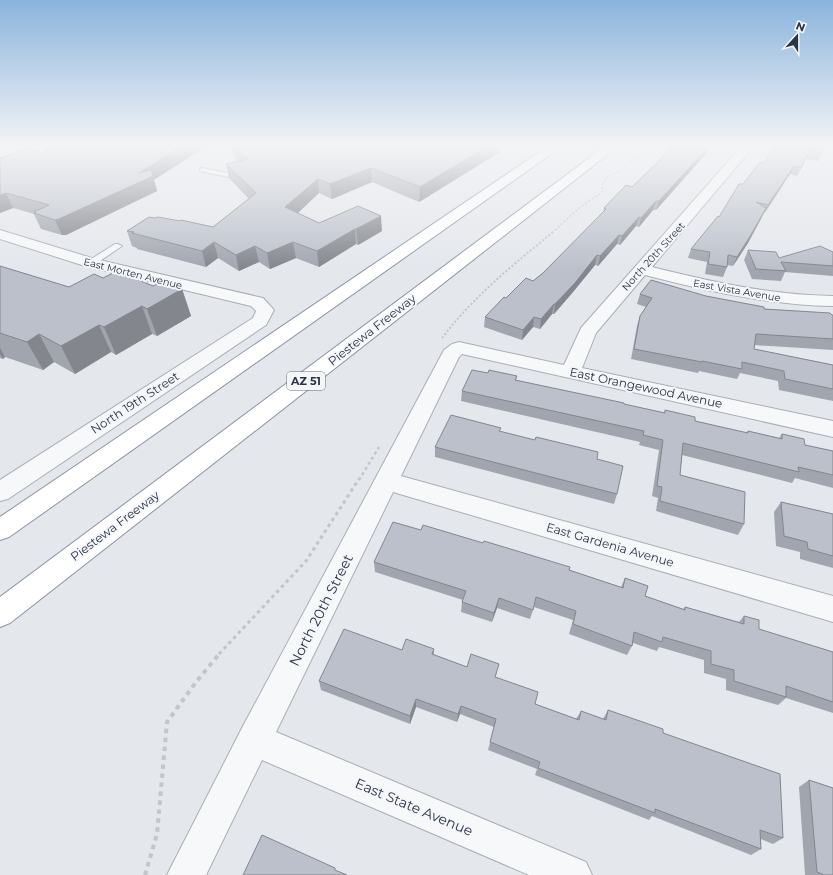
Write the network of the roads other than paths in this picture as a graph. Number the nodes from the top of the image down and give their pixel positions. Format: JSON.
{"nodes":[{"id":1,"x":496,"y":188,"type":"edge"},
{"id":2,"x":557,"y":188,"type":"edge"},
{"id":3,"x":712,"y":188,"type":"edge"},
{"id":4,"x":0,"y":234,"type":"edge"},
{"id":5,"x":118,"y":246,"type":"dead end"},
{"id":6,"x":91,"y":262,"type":"junction"},
{"id":7,"x":643,"y":269,"type":"junction"},
{"id":8,"x":833,"y":301,"type":"edge"},
{"id":9,"x":265,"y":310,"type":"joint"},
{"id":10,"x":459,"y":348,"type":"joint"},
{"id":11,"x":571,"y":372,"type":"junction"},
{"id":12,"x":833,"y":429,"type":"edge"},
{"id":13,"x":387,"y":481,"type":"junction"},
{"id":14,"x":0,"y":492,"type":"edge"},
{"id":15,"x":0,"y":530,"type":"edge"},
{"id":16,"x":833,"y":609,"type":"edge"},
{"id":17,"x":0,"y":614,"type":"edge"},
{"id":18,"x":254,"y":740,"type":"junction"},
{"id":19,"x":186,"y":875,"type":"edge"},
{"id":20,"x":573,"y":875,"type":"edge"}],
"edges":[{"from":1,"to":15,"type":"highway"},
{"from":2,"to":17,"type":"highway","name":"Piestewa Freeway","number":"AZ 51"},
{"from":3,"to":7,"type":"street","name":"North 20th Street"},
{"from":4,"to":6,"type":"street","name":"East Morten Avenue"},
{"from":5,"to":6,"type":"lane"},
{"from":6,"to":9,"type":"street","name":"East Morten Avenue"},
{"from":7,"to":8,"type":"street","name":"East Vista Avenue"},
{"from":7,"to":11,"type":"street","name":"North 20th Street"},
{"from":9,"to":14,"type":"street","name":"North 19th Street"},
{"from":10,"to":11,"type":"street","name":"East Orangewood Avenue"},
{"from":10,"to":13,"type":"street","name":"North 20th Street"},
{"from":11,"to":12,"type":"street","name":"East Orangewood Avenue"},
{"from":13,"to":16,"type":"street","name":"East Gardenia Avenue"},
{"from":13,"to":18,"type":"street","name":"North 20th Street"},
{"from":18,"to":19,"type":"street","name":"North 20th Street"},
{"from":18,"to":20,"type":"street","name":"East State Avenue"}]}
